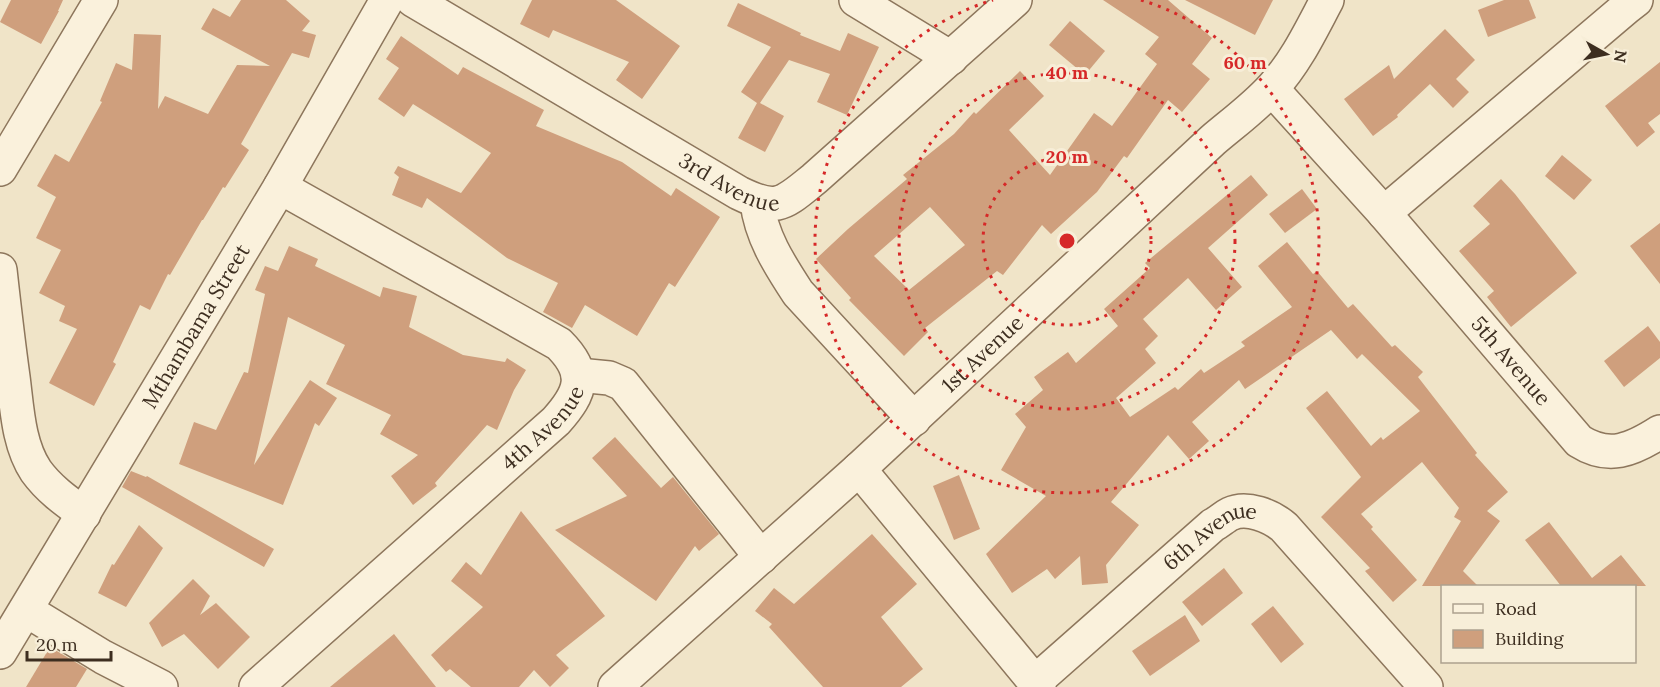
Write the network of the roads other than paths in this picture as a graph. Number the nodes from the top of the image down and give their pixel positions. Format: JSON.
{"nodes":[{"id":1,"x":101,"y":0,"type":"edge"},
{"id":2,"x":387,"y":0,"type":"edge"},
{"id":3,"x":413,"y":0,"type":"edge"},
{"id":4,"x":856,"y":0,"type":"edge"},
{"id":5,"x":1015,"y":0,"type":"edge"},
{"id":6,"x":1327,"y":0,"type":"edge"},
{"id":7,"x":1636,"y":0,"type":"edge"},
{"id":8,"x":951,"y":58,"type":"junction"},
{"id":9,"x":1272,"y":88,"type":"junction"},
{"id":10,"x":0,"y":170,"type":"edge"},
{"id":11,"x":280,"y":187,"type":"junction"},
{"id":12,"x":757,"y":202,"type":"junction"},
{"id":13,"x":1384,"y":213,"type":"junction"},
{"id":14,"x":0,"y":270,"type":"edge"},
{"id":15,"x":578,"y":375,"type":"junction"},
{"id":16,"x":914,"y":418,"type":"junction"},
{"id":17,"x":1660,"y":432,"type":"edge"},
{"id":18,"x":859,"y":469,"type":"junction"},
{"id":19,"x":84,"y":514,"type":"junction"},
{"id":20,"x":761,"y":557,"type":"junction"},
{"id":21,"x":27,"y":610,"type":"junction"},
{"id":22,"x":0,"y":652,"type":"edge"},
{"id":23,"x":1037,"y":685,"type":"edge"},
{"id":24,"x":161,"y":687,"type":"edge"},
{"id":25,"x":256,"y":687,"type":"edge"},
{"id":26,"x":615,"y":687,"type":"edge"},
{"id":27,"x":1426,"y":687,"type":"edge"}],
"edges":[{"from":1,"to":10,"type":"street"},
{"from":2,"to":11,"type":"street","name":"Mthambama Street"},
{"from":3,"to":12,"type":"street","name":"3rd Avenue"},
{"from":4,"to":8,"type":"street"},
{"from":5,"to":8,"type":"street","name":"3rd Avenue"},
{"from":6,"to":9,"type":"street","name":"1st Avenue"},
{"from":7,"to":13,"type":"street"},
{"from":8,"to":12,"type":"street","name":"3rd Avenue"},
{"from":9,"to":13,"type":"street","name":"5th Avenue"},
{"from":9,"to":16,"type":"street","name":"1st Avenue"},
{"from":11,"to":15,"type":"street","name":"4th Avenue"},
{"from":11,"to":19,"type":"street","name":"Mthambama Street"},
{"from":12,"to":16,"type":"street"},
{"from":13,"to":17,"type":"street","name":"5th Avenue"},
{"from":14,"to":19,"type":"street"},
{"from":15,"to":20,"type":"street"},
{"from":15,"to":25,"type":"street","name":"4th Avenue"},
{"from":16,"to":18,"type":"street","name":"1st Avenue"},
{"from":18,"to":20,"type":"street","name":"1st Avenue"},
{"from":18,"to":23,"type":"street","name":"6th Avenue"},
{"from":19,"to":21,"type":"street","name":"Mthambama Street"},
{"from":20,"to":26,"type":"street","name":"1st Avenue"},
{"from":21,"to":22,"type":"street","name":"Mthambama Street"},
{"from":21,"to":24,"type":"street"},
{"from":23,"to":27,"type":"street","name":"6th Avenue"}]}
